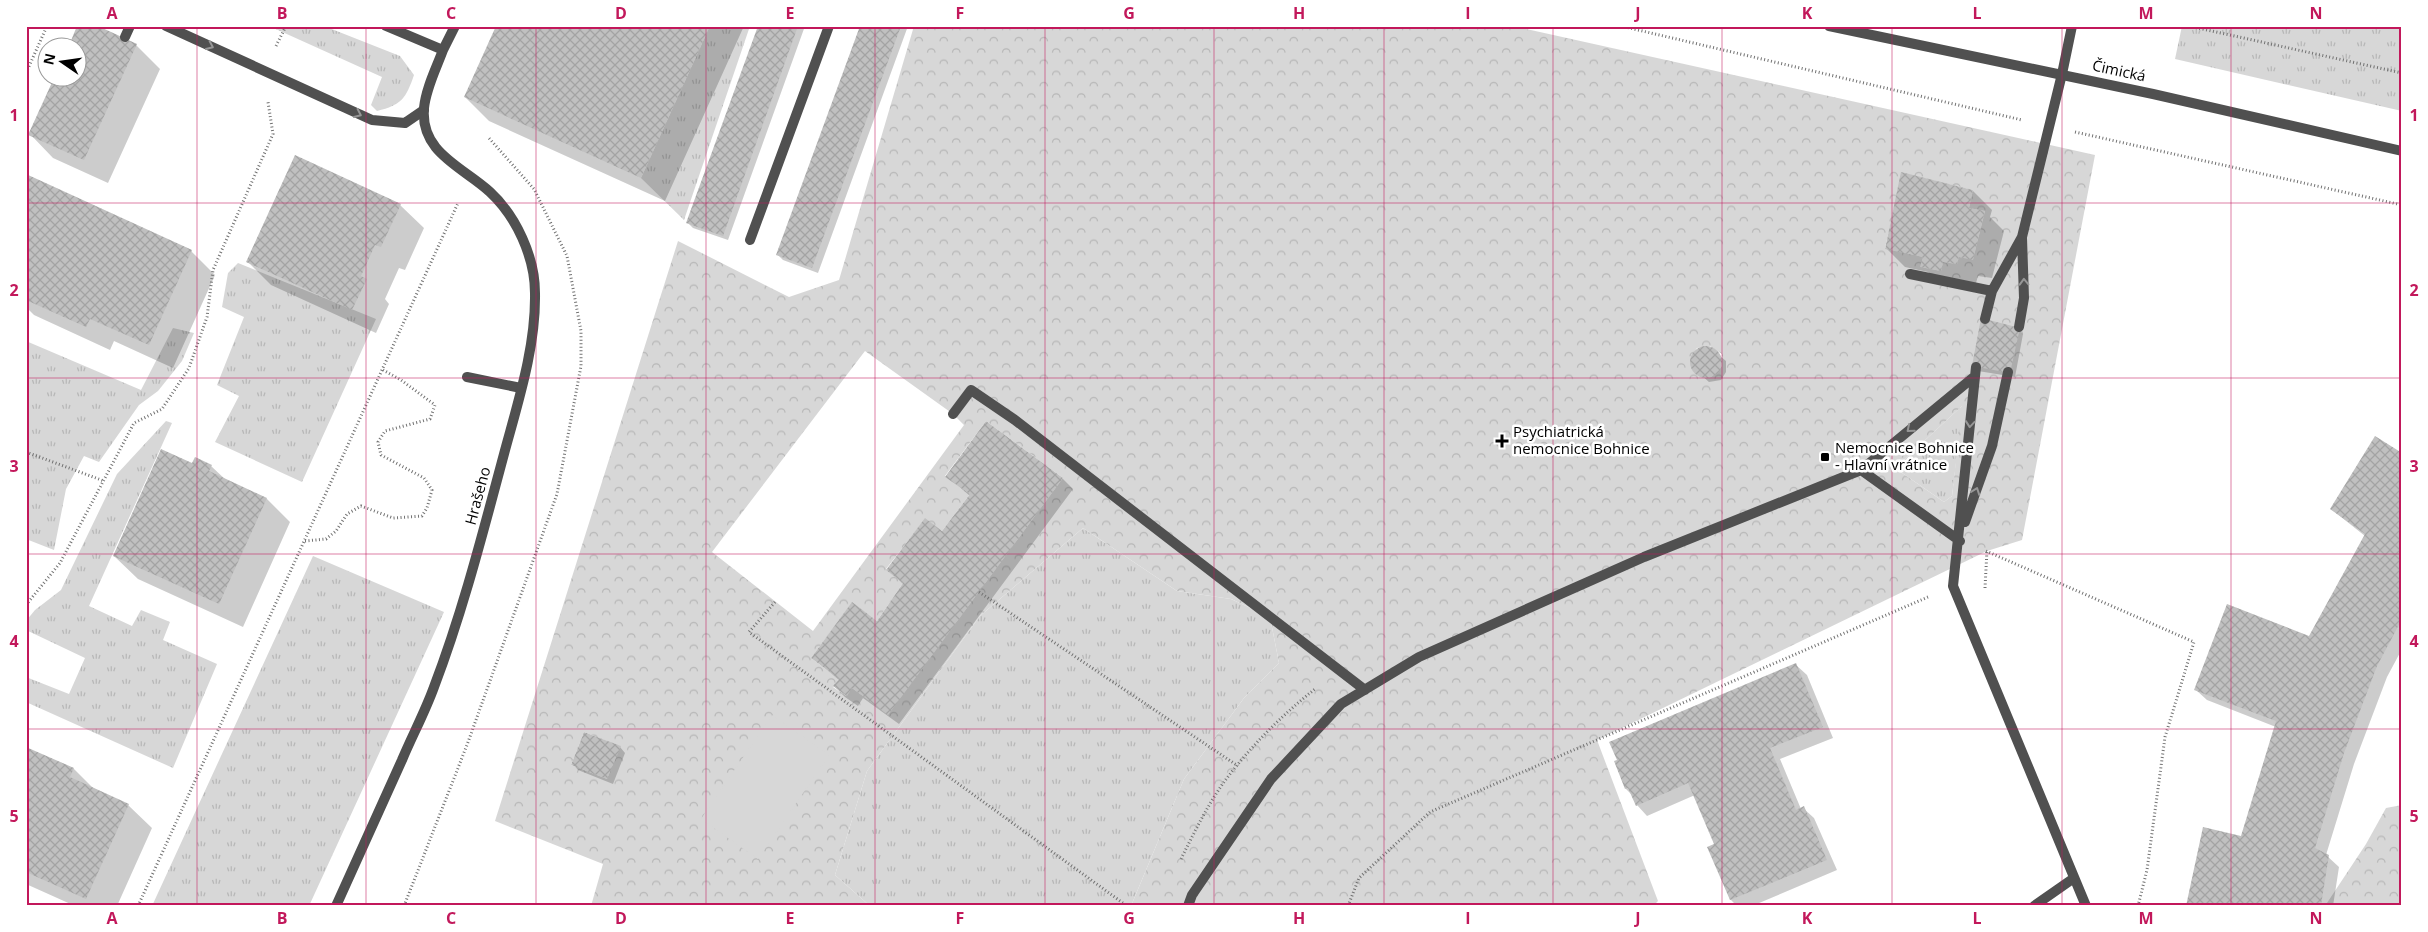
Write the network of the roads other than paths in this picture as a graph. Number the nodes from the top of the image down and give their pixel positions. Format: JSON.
{"nodes":[{"id":1,"x":130,"y":26,"type":"edge"},
{"id":2,"x":166,"y":26,"type":"edge"},
{"id":3,"x":386,"y":26,"type":"edge"},
{"id":4,"x":455,"y":26,"type":"edge"},
{"id":5,"x":829,"y":26,"type":"edge"},
{"id":6,"x":1829,"y":26,"type":"edge"},
{"id":7,"x":2072,"y":26,"type":"edge"},
{"id":8,"x":125,"y":38,"type":"dead end"},
{"id":9,"x":443,"y":50,"type":"junction"},
{"id":10,"x":2062,"y":74,"type":"junction"},
{"id":11,"x":424,"y":110,"type":"junction"},
{"id":12,"x":2402,"y":151,"type":"edge"},
{"id":13,"x":2022,"y":237,"type":"junction"},
{"id":14,"x":750,"y":240,"type":"dead end"},
{"id":15,"x":1910,"y":274,"type":"dead end"},
{"id":16,"x":1992,"y":291,"type":"junction"},
{"id":17,"x":1985,"y":319,"type":"dead end"},
{"id":18,"x":2019,"y":327,"type":"dead end"},
{"id":19,"x":2008,"y":372,"type":"dead end"},
{"id":20,"x":467,"y":377,"type":"dead end"},
{"id":21,"x":521,"y":388,"type":"junction"},
{"id":22,"x":953,"y":414,"type":"dead end"},
{"id":23,"x":1861,"y":470,"type":"junction"},
{"id":24,"x":1960,"y":539,"type":"junction"},
{"id":25,"x":1365,"y":690,"type":"junction"},
{"id":26,"x":2074,"y":878,"type":"junction"},
{"id":27,"x":336,"y":906,"type":"edge"},
{"id":28,"x":1188,"y":906,"type":"edge"},
{"id":29,"x":2034,"y":906,"type":"edge"},
{"id":30,"x":2086,"y":906,"type":"edge"}],
"edges":[{"from":1,"to":8,"type":"street"},
{"from":2,"to":11,"type":"street","one_way":true},
{"from":3,"to":9,"type":"street"},
{"from":4,"to":9,"type":"street"},
{"from":5,"to":14,"type":"street"},
{"from":6,"to":10,"type":"street","name":"Čimická"},
{"from":7,"to":10,"type":"street"},
{"from":9,"to":11,"type":"street"},
{"from":10,"to":12,"type":"street","name":"Čimická"},
{"from":10,"to":13,"type":"street"},
{"from":11,"to":21,"type":"street","name":"Hrašeho"},
{"from":13,"to":16,"type":"street"},
{"from":18,"to":13,"type":"street","one_way":true},
{"from":15,"to":16,"type":"street"},
{"from":16,"to":17,"type":"street"},
{"from":24,"to":19,"type":"street","one_way":true},
{"from":20,"to":21,"type":"street"},
{"from":21,"to":27,"type":"street","name":"Hrašeho"},
{"from":22,"to":25,"type":"street"},
{"from":23,"to":24,"type":"street"},
{"from":23,"to":24,"type":"street"},
{"from":23,"to":25,"type":"street"},
{"from":24,"to":26,"type":"street"},
{"from":25,"to":28,"type":"street"},
{"from":26,"to":29,"type":"street"},
{"from":26,"to":30,"type":"street"}]}
